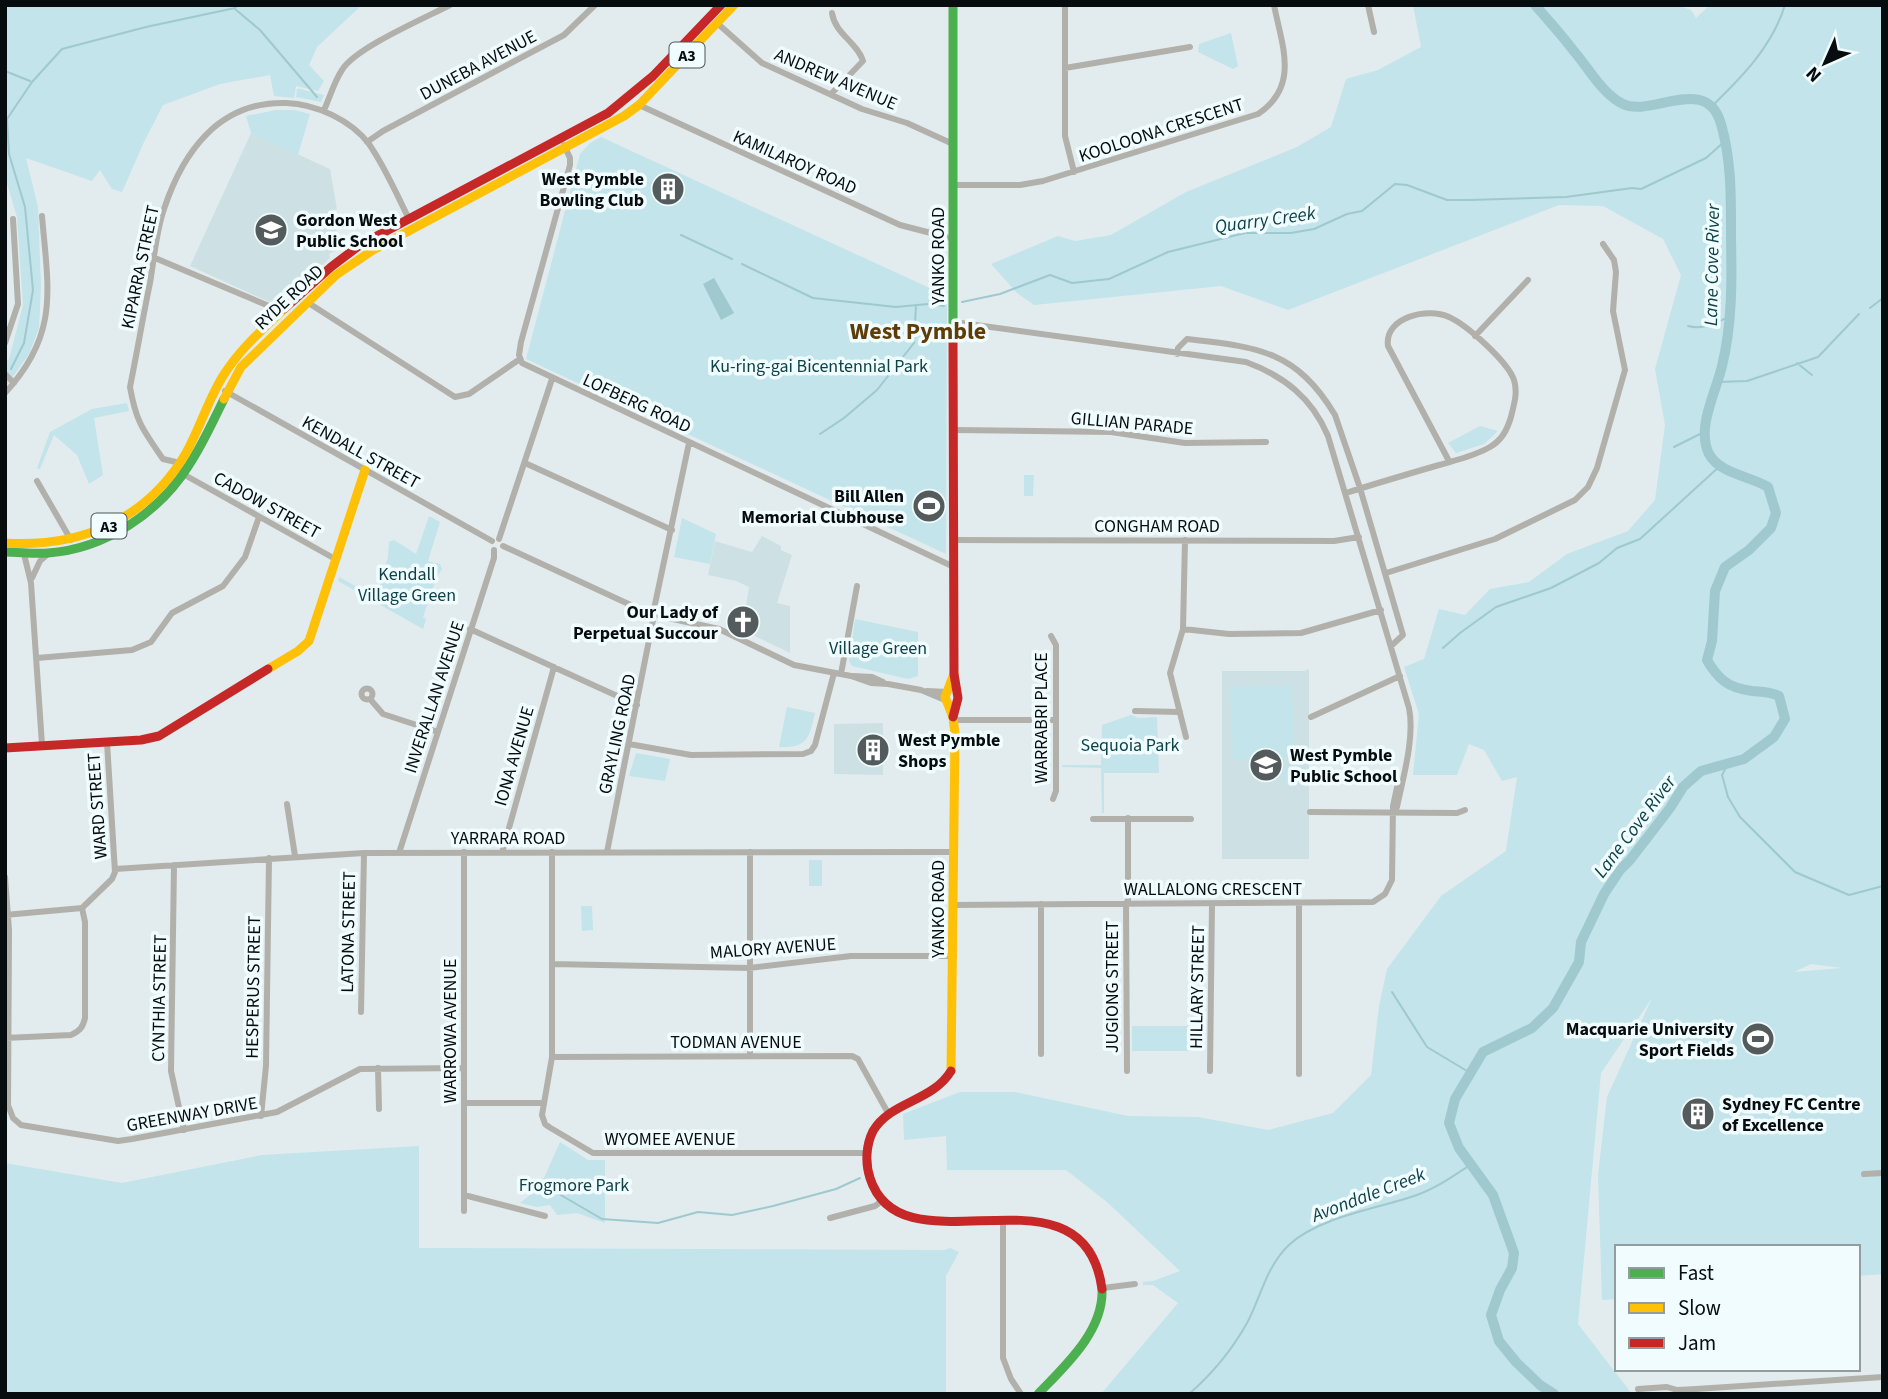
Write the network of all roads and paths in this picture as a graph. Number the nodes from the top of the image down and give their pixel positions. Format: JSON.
{"nodes":[{"id":1,"x":450,"y":5,"type":"edge"},
{"id":2,"x":595,"y":5,"type":"edge"},
{"id":3,"x":721,"y":5,"type":"edge"},
{"id":4,"x":734,"y":5,"type":"edge"},
{"id":5,"x":953,"y":5,"type":"edge"},
{"id":6,"x":1065,"y":5,"type":"edge"},
{"id":7,"x":1274,"y":5,"type":"edge"},
{"id":8,"x":1368,"y":5,"type":"edge"},
{"id":9,"x":832,"y":13,"type":"dead end"},
{"id":10,"x":718,"y":23,"type":"junction"},
{"id":11,"x":1374,"y":32,"type":"dead end"},
{"id":12,"x":1190,"y":47,"type":"dead end"},
{"id":13,"x":863,"y":61,"type":"junction"},
{"id":14,"x":872,"y":61,"type":"dead end"},
{"id":15,"x":1065,"y":68,"type":"junction"},
{"id":16,"x":831,"y":94,"type":"junction"},
{"id":17,"x":628,"y":99,"type":"junction"},
{"id":18,"x":639,"y":105,"type":"junction"},
{"id":19,"x":324,"y":110,"type":"junction"},
{"id":20,"x":561,"y":138,"type":"junction"},
{"id":21,"x":368,"y":142,"type":"junction"},
{"id":22,"x":953,"y":144,"type":"junction"},
{"id":23,"x":566,"y":148,"type":"junction"},
{"id":24,"x":1074,"y":172,"type":"junction"},
{"id":25,"x":954,"y":185,"type":"junction"},
{"id":26,"x":42,"y":216,"type":"dead end"},
{"id":27,"x":13,"y":219,"type":"dead end"},
{"id":28,"x":411,"y":224,"type":"junction"},
{"id":29,"x":954,"y":239,"type":"junction"},
{"id":30,"x":1604,"y":244,"type":"dead end"},
{"id":31,"x":155,"y":258,"type":"junction"},
{"id":32,"x":1528,"y":280,"type":"dead end"},
{"id":33,"x":307,"y":302,"type":"junction"},
{"id":34,"x":281,"y":312,"type":"junction"},
{"id":35,"x":954,"y":322,"type":"junction"},
{"id":36,"x":1475,"y":336,"type":"junction"},
{"id":37,"x":5,"y":343,"type":"edge"},
{"id":38,"x":1177,"y":354,"type":"junction"},
{"id":39,"x":520,"y":359,"type":"junction"},
{"id":40,"x":5,"y":374,"type":"edge"},
{"id":41,"x":552,"y":379,"type":"junction"},
{"id":42,"x":14,"y":383,"type":"junction"},
{"id":43,"x":217,"y":387,"type":"junction"},
{"id":44,"x":226,"y":392,"type":"junction"},
{"id":45,"x":5,"y":393,"type":"edge"},
{"id":46,"x":954,"y":430,"type":"junction"},
{"id":47,"x":1266,"y":442,"type":"dead end"},
{"id":48,"x":689,"y":443,"type":"junction"},
{"id":49,"x":1449,"y":461,"type":"junction"},
{"id":50,"x":180,"y":463,"type":"junction"},
{"id":51,"x":524,"y":463,"type":"junction"},
{"id":52,"x":365,"y":470,"type":"junction"},
{"id":53,"x":183,"y":474,"type":"junction"},
{"id":54,"x":37,"y":481,"type":"dead end"},
{"id":55,"x":1360,"y":488,"type":"junction"},
{"id":56,"x":1346,"y":493,"type":"junction"},
{"id":57,"x":259,"y":517,"type":"junction"},
{"id":58,"x":672,"y":530,"type":"junction"},
{"id":59,"x":1359,"y":537,"type":"junction"},
{"id":60,"x":71,"y":540,"type":"junction"},
{"id":61,"x":954,"y":540,"type":"junction"},
{"id":62,"x":1185,"y":540,"type":"junction"},
{"id":63,"x":492,"y":541,"type":"junction"},
{"id":64,"x":501,"y":542,"type":"junction"},
{"id":65,"x":5,"y":543,"type":"edge"},
{"id":66,"x":494,"y":550,"type":"junction"},
{"id":67,"x":5,"y":552,"type":"edge"},
{"id":68,"x":49,"y":553,"type":"junction"},
{"id":69,"x":24,"y":554,"type":"junction"},
{"id":70,"x":337,"y":560,"type":"junction"},
{"id":71,"x":954,"y":567,"type":"junction"},
{"id":72,"x":1386,"y":573,"type":"junction"},
{"id":73,"x":30,"y":583,"type":"junction"},
{"id":74,"x":857,"y":586,"type":"dead end"},
{"id":75,"x":1381,"y":610,"type":"junction"},
{"id":76,"x":651,"y":611,"type":"junction"},
{"id":77,"x":656,"y":618,"type":"junction"},
{"id":78,"x":470,"y":629,"type":"junction"},
{"id":79,"x":1183,"y":629,"type":"junction"},
{"id":80,"x":1051,"y":636,"type":"dead end"},
{"id":81,"x":1391,"y":646,"type":"junction"},
{"id":82,"x":37,"y":658,"type":"junction"},
{"id":83,"x":554,"y":667,"type":"junction"},
{"id":84,"x":838,"y":673,"type":"junction"},
{"id":85,"x":1400,"y":676,"type":"junction"},
{"id":86,"x":950,"y":697,"type":"junction"},
{"id":87,"x":370,"y":699,"type":"dead end"},
{"id":88,"x":637,"y":705,"type":"junction"},
{"id":89,"x":1135,"y":711,"type":"dead end"},
{"id":90,"x":1180,"y":712,"type":"junction"},
{"id":91,"x":1311,"y":717,"type":"dead end"},
{"id":92,"x":953,"y":719,"type":"junction"},
{"id":93,"x":1056,"y":720,"type":"junction"},
{"id":94,"x":438,"y":732,"type":"junction"},
{"id":95,"x":1186,"y":737,"type":"dead end"},
{"id":96,"x":107,"y":742,"type":"junction"},
{"id":97,"x":629,"y":744,"type":"junction"},
{"id":98,"x":42,"y":745,"type":"junction"},
{"id":99,"x":5,"y":748,"type":"edge"},
{"id":100,"x":1053,"y":799,"type":"dead end"},
{"id":101,"x":287,"y":804,"type":"dead end"},
{"id":102,"x":1465,"y":810,"type":"dead end"},
{"id":103,"x":1394,"y":812,"type":"junction"},
{"id":104,"x":1310,"y":813,"type":"dead end"},
{"id":105,"x":1128,"y":818,"type":"junction"},
{"id":106,"x":1093,"y":819,"type":"dead end"},
{"id":107,"x":1191,"y":819,"type":"dead end"},
{"id":108,"x":399,"y":852,"type":"junction"},
{"id":109,"x":464,"y":852,"type":"junction"},
{"id":110,"x":552,"y":852,"type":"junction"},
{"id":111,"x":607,"y":852,"type":"junction"},
{"id":112,"x":750,"y":852,"type":"junction"},
{"id":113,"x":954,"y":852,"type":"junction"},
{"id":114,"x":363,"y":853,"type":"junction"},
{"id":115,"x":502,"y":853,"type":"junction"},
{"id":116,"x":295,"y":856,"type":"junction"},
{"id":117,"x":269,"y":858,"type":"junction"},
{"id":118,"x":174,"y":864,"type":"junction"},
{"id":119,"x":115,"y":869,"type":"junction"},
{"id":120,"x":5,"y":877,"type":"edge"},
{"id":121,"x":1299,"y":903,"type":"junction"},
{"id":122,"x":1041,"y":904,"type":"junction"},
{"id":123,"x":1127,"y":904,"type":"junction"},
{"id":124,"x":1212,"y":904,"type":"junction"},
{"id":125,"x":954,"y":905,"type":"junction"},
{"id":126,"x":82,"y":908,"type":"junction"},
{"id":127,"x":6,"y":915,"type":"edge"},
{"id":128,"x":954,"y":956,"type":"junction"},
{"id":129,"x":552,"y":964,"type":"junction"},
{"id":130,"x":749,"y":968,"type":"junction"},
{"id":131,"x":361,"y":1012,"type":"dead end"},
{"id":132,"x":8,"y":1038,"type":"edge"},
{"id":133,"x":1041,"y":1054,"type":"dead end"},
{"id":134,"x":552,"y":1056,"type":"junction"},
{"id":135,"x":750,"y":1056,"type":"junction"},
{"id":136,"x":378,"y":1068,"type":"junction"},
{"id":137,"x":464,"y":1068,"type":"junction"},
{"id":138,"x":1127,"y":1071,"type":"dead end"},
{"id":139,"x":1210,"y":1071,"type":"dead end"},
{"id":140,"x":1299,"y":1074,"type":"dead end"},
{"id":141,"x":464,"y":1103,"type":"junction"},
{"id":142,"x":543,"y":1103,"type":"junction"},
{"id":143,"x":379,"y":1109,"type":"dead end"},
{"id":144,"x":888,"y":1113,"type":"junction"},
{"id":145,"x":261,"y":1116,"type":"junction"},
{"id":146,"x":184,"y":1129,"type":"junction"},
{"id":147,"x":867,"y":1153,"type":"junction"},
{"id":148,"x":1883,"y":1173,"type":"edge"},
{"id":149,"x":1864,"y":1174,"type":"dead end"},
{"id":150,"x":464,"y":1195,"type":"junction"},
{"id":151,"x":882,"y":1201,"type":"junction"},
{"id":152,"x":464,"y":1211,"type":"dead end"},
{"id":153,"x":545,"y":1216,"type":"dead end"},
{"id":154,"x":830,"y":1218,"type":"dead end"},
{"id":155,"x":1003,"y":1220,"type":"junction"},
{"id":156,"x":1135,"y":1284,"type":"dead end"},
{"id":157,"x":1103,"y":1288,"type":"junction"},
{"id":158,"x":1883,"y":1377,"type":"edge"},
{"id":159,"x":1638,"y":1389,"type":"dead end"},
{"id":160,"x":1021,"y":1394,"type":"edge"},
{"id":161,"x":1038,"y":1394,"type":"edge"}],
"edges":[{"from":1,"to":19,"type":"street"},
{"from":2,"to":21,"type":"street","name":"DUNEBA AVENUE"},
{"from":3,"to":17,"type":"main road","name":"RYDE ROAD","number":"A3"},
{"from":4,"to":10,"type":"main road","name":"RYDE ROAD","number":"A3"},
{"from":5,"to":22,"type":"main road","name":"YANKO ROAD"},
{"from":6,"to":15,"type":"street"},
{"from":7,"to":24,"type":"street","name":"KOOLOONA CRESCENT"},
{"from":8,"to":11,"type":"street"},
{"from":9,"to":13,"type":"street"},
{"from":10,"to":16,"type":"street","name":"ANDREW AVENUE"},
{"from":10,"to":18,"type":"main road","name":"RYDE ROAD","number":"A3"},
{"from":12,"to":15,"type":"street"},
{"from":13,"to":14,"type":"street"},
{"from":13,"to":16,"type":"street"},
{"from":15,"to":24,"type":"street"},
{"from":16,"to":22,"type":"street","name":"ANDREW AVENUE"},
{"from":17,"to":18,"type":"street","name":"KAMILAROY ROAD"},
{"from":17,"to":20,"type":"main road","name":"RYDE ROAD","number":"A3"},
{"from":18,"to":23,"type":"main road","name":"RYDE ROAD","number":"A3"},
{"from":18,"to":29,"type":"street","name":"KAMILAROY ROAD"},
{"from":19,"to":21,"type":"street","name":"KIPARRA STREET"},
{"from":19,"to":31,"type":"street","name":"KIPARRA STREET"},
{"from":20,"to":23,"type":"street"},
{"from":20,"to":28,"type":"main road","name":"RYDE ROAD","number":"A3"},
{"from":21,"to":28,"type":"street","name":"KIPARRA STREET"},
{"from":22,"to":25,"type":"main road","name":"YANKO ROAD"},
{"from":23,"to":28,"type":"main road","name":"RYDE ROAD","number":"A3"},
{"from":23,"to":39,"type":"street"},
{"from":24,"to":25,"type":"street","name":"KOOLOONA CRESCENT"},
{"from":25,"to":29,"type":"main road","name":"YANKO ROAD"},
{"from":26,"to":42,"type":"street"},
{"from":27,"to":37,"type":"street"},
{"from":28,"to":33,"type":"main road","name":"RYDE ROAD","number":"A3"},
{"from":28,"to":34,"type":"main road","name":"RYDE ROAD","number":"A3"},
{"from":29,"to":35,"type":"main road","name":"YANKO ROAD"},
{"from":30,"to":72,"type":"street"},
{"from":31,"to":34,"type":"street"},
{"from":31,"to":50,"type":"street","name":"KIPARRA STREET"},
{"from":32,"to":36,"type":"street"},
{"from":33,"to":39,"type":"street"},
{"from":33,"to":44,"type":"main road","name":"RYDE ROAD","number":"A3"},
{"from":34,"to":43,"type":"main road","name":"RYDE ROAD","number":"A3"},
{"from":35,"to":38,"type":"street","name":"WALLALONG CRESCENT"},
{"from":35,"to":46,"type":"main road","name":"YANKO ROAD"},
{"from":36,"to":49,"type":"street"},
{"from":36,"to":49,"type":"street"},
{"from":38,"to":55,"type":"street"},
{"from":38,"to":56,"type":"street","name":"WALLALONG CRESCENT"},
{"from":39,"to":41,"type":"street","name":"LOFBERG ROAD"},
{"from":40,"to":42,"type":"street"},
{"from":41,"to":48,"type":"street","name":"LOFBERG ROAD"},
{"from":41,"to":51,"type":"street"},
{"from":42,"to":45,"type":"street"},
{"from":43,"to":44,"type":"street","name":"KENDALL STREET"},
{"from":43,"to":50,"type":"main road","name":"RYDE ROAD","number":"A3"},
{"from":44,"to":52,"type":"street","name":"KENDALL STREET"},
{"from":44,"to":53,"type":"main road","name":"RYDE ROAD","number":"A3"},
{"from":46,"to":47,"type":"street","name":"GILLIAN PARADE"},
{"from":46,"to":61,"type":"main road","name":"YANKO ROAD"},
{"from":48,"to":58,"type":"street"},
{"from":48,"to":71,"type":"street","name":"LOFBERG ROAD"},
{"from":49,"to":55,"type":"street"},
{"from":50,"to":60,"type":"main road","name":"RYDE ROAD","number":"A3"},
{"from":51,"to":58,"type":"street"},
{"from":51,"to":64,"type":"street"},
{"from":52,"to":63,"type":"street","name":"KENDALL STREET"},
{"from":52,"to":70,"type":"main road"},
{"from":53,"to":57,"type":"street","name":"CADOW STREET"},
{"from":53,"to":68,"type":"main road","name":"RYDE ROAD","number":"A3"},
{"from":54,"to":60,"type":"street"},
{"from":55,"to":56,"type":"street"},
{"from":55,"to":72,"type":"street"},
{"from":56,"to":59,"type":"street","name":"WALLALONG CRESCENT"},
{"from":57,"to":70,"type":"street","name":"CADOW STREET"},
{"from":57,"to":82,"type":"street"},
{"from":58,"to":76,"type":"street"},
{"from":59,"to":62,"type":"street","name":"CONGHAM ROAD"},
{"from":59,"to":75,"type":"street","name":"WALLALONG CRESCENT"},
{"from":60,"to":65,"type":"main road","name":"RYDE ROAD","number":"A3"},
{"from":61,"to":62,"type":"street","name":"CONGHAM ROAD"},
{"from":61,"to":71,"type":"main road","name":"YANKO ROAD"},
{"from":62,"to":79,"type":"street"},
{"from":63,"to":64,"type":"street"},
{"from":63,"to":66,"type":"street"},
{"from":64,"to":66,"type":"street"},
{"from":64,"to":76,"type":"street"},
{"from":66,"to":78,"type":"street","name":"INVERALLAN AVENUE"},
{"from":67,"to":69,"type":"main road","name":"RYDE ROAD","number":"A3"},
{"from":68,"to":69,"type":"main road","name":"RYDE ROAD","number":"A3"},
{"from":68,"to":73,"type":"street"},
{"from":69,"to":73,"type":"street"},
{"from":70,"to":96,"type":"main road"},
{"from":71,"to":86,"type":"main road","name":"YANKO ROAD"},
{"from":72,"to":81,"type":"street"},
{"from":73,"to":82,"type":"street"},
{"from":74,"to":84,"type":"street"},
{"from":75,"to":79,"type":"street"},
{"from":75,"to":81,"type":"street","name":"WALLALONG CRESCENT"},
{"from":76,"to":77,"type":"street"},
{"from":77,"to":84,"type":"street"},
{"from":77,"to":88,"type":"street","name":"GRAYLING ROAD"},
{"from":78,"to":83,"type":"street"},
{"from":78,"to":94,"type":"street","name":"INVERALLAN AVENUE"},
{"from":79,"to":90,"type":"street"},
{"from":80,"to":93,"type":"street","name":"WARRABRI PLACE"},
{"from":81,"to":85,"type":"street","name":"WALLALONG CRESCENT"},
{"from":82,"to":98,"type":"street"},
{"from":83,"to":88,"type":"street"},
{"from":83,"to":115,"type":"street","name":"IONA AVENUE"},
{"from":84,"to":86,"type":"street"},
{"from":84,"to":97,"type":"street"},
{"from":85,"to":91,"type":"street"},
{"from":85,"to":103,"type":"street","name":"WALLALONG CRESCENT"},
{"from":86,"to":92,"type":"main road","name":"YANKO ROAD"},
{"from":87,"to":94,"type":"street"},
{"from":88,"to":97,"type":"street","name":"GRAYLING ROAD"},
{"from":89,"to":90,"type":"street"},
{"from":90,"to":95,"type":"street"},
{"from":92,"to":93,"type":"street"},
{"from":92,"to":113,"type":"main road","name":"YANKO ROAD"},
{"from":93,"to":100,"type":"street","name":"WARRABRI PLACE"},
{"from":94,"to":108,"type":"street","name":"INVERALLAN AVENUE"},
{"from":96,"to":98,"type":"main road"},
{"from":96,"to":119,"type":"street","name":"WARD STREET"},
{"from":97,"to":111,"type":"street","name":"GRAYLING ROAD"},
{"from":98,"to":99,"type":"main road"},
{"from":101,"to":116,"type":"street"},
{"from":102,"to":103,"type":"street"},
{"from":103,"to":104,"type":"street"},
{"from":103,"to":121,"type":"street","name":"WALLALONG CRESCENT"},
{"from":105,"to":106,"type":"street"},
{"from":105,"to":107,"type":"street"},
{"from":105,"to":123,"type":"street","name":"JUGIONG STREET"},
{"from":108,"to":109,"type":"street","name":"YARRARA ROAD"},
{"from":108,"to":114,"type":"street","name":"YARRARA ROAD"},
{"from":109,"to":115,"type":"street","name":"YARRARA ROAD"},
{"from":109,"to":137,"type":"street","name":"WARROWA AVENUE"},
{"from":110,"to":111,"type":"street","name":"YARRARA ROAD"},
{"from":110,"to":115,"type":"street","name":"YARRARA ROAD"},
{"from":110,"to":129,"type":"street"},
{"from":111,"to":112,"type":"street","name":"YARRARA ROAD"},
{"from":112,"to":113,"type":"street","name":"YARRARA ROAD"},
{"from":112,"to":130,"type":"street"},
{"from":113,"to":125,"type":"main road","name":"YANKO ROAD"},
{"from":114,"to":116,"type":"street","name":"YARRARA ROAD"},
{"from":114,"to":131,"type":"street","name":"LATONA STREET"},
{"from":116,"to":117,"type":"street","name":"YARRARA ROAD"},
{"from":117,"to":118,"type":"street","name":"YARRARA ROAD"},
{"from":117,"to":145,"type":"street","name":"HESPERUS STREET"},
{"from":118,"to":119,"type":"street","name":"YARRARA ROAD"},
{"from":118,"to":146,"type":"street","name":"CYNTHIA STREET"},
{"from":119,"to":126,"type":"street"},
{"from":120,"to":127,"type":"street","name":"GREENWAY DRIVE"},
{"from":121,"to":124,"type":"street","name":"WALLALONG CRESCENT"},
{"from":121,"to":140,"type":"street"},
{"from":122,"to":123,"type":"street","name":"WALLALONG CRESCENT"},
{"from":122,"to":125,"type":"street","name":"WALLALONG CRESCENT"},
{"from":122,"to":133,"type":"street"},
{"from":123,"to":124,"type":"street","name":"WALLALONG CRESCENT"},
{"from":123,"to":138,"type":"street","name":"JUGIONG STREET"},
{"from":124,"to":139,"type":"street","name":"HILLARY STREET"},
{"from":125,"to":128,"type":"main road","name":"YANKO ROAD"},
{"from":126,"to":127,"type":"street"},
{"from":126,"to":132,"type":"street"},
{"from":127,"to":132,"type":"street","name":"GREENWAY DRIVE"},
{"from":128,"to":130,"type":"street","name":"MALORY AVENUE"},
{"from":128,"to":144,"type":"main road","name":"YANKO ROAD"},
{"from":129,"to":130,"type":"street","name":"MALORY AVENUE"},
{"from":129,"to":134,"type":"street"},
{"from":130,"to":135,"type":"street"},
{"from":132,"to":146,"type":"street","name":"GREENWAY DRIVE"},
{"from":134,"to":135,"type":"street","name":"TODMAN AVENUE"},
{"from":134,"to":142,"type":"street"},
{"from":135,"to":144,"type":"street","name":"TODMAN AVENUE"},
{"from":136,"to":137,"type":"street","name":"GREENWAY DRIVE"},
{"from":136,"to":143,"type":"street"},
{"from":136,"to":145,"type":"street","name":"GREENWAY DRIVE"},
{"from":137,"to":141,"type":"street","name":"WARROWA AVENUE"},
{"from":141,"to":142,"type":"street"},
{"from":141,"to":150,"type":"street","name":"WARROWA AVENUE"},
{"from":142,"to":147,"type":"street","name":"WYOMEE AVENUE"},
{"from":144,"to":147,"type":"main road"},
{"from":145,"to":146,"type":"street","name":"GREENWAY DRIVE"},
{"from":147,"to":151,"type":"main road"},
{"from":148,"to":149,"type":"street"},
{"from":150,"to":152,"type":"street","name":"WARROWA AVENUE"},
{"from":150,"to":153,"type":"street"},
{"from":151,"to":154,"type":"street"},
{"from":151,"to":155,"type":"main road"},
{"from":155,"to":157,"type":"main road"},
{"from":155,"to":160,"type":"street"},
{"from":156,"to":157,"type":"street"},
{"from":157,"to":161,"type":"main road"},
{"from":158,"to":159,"type":"street"}]}
